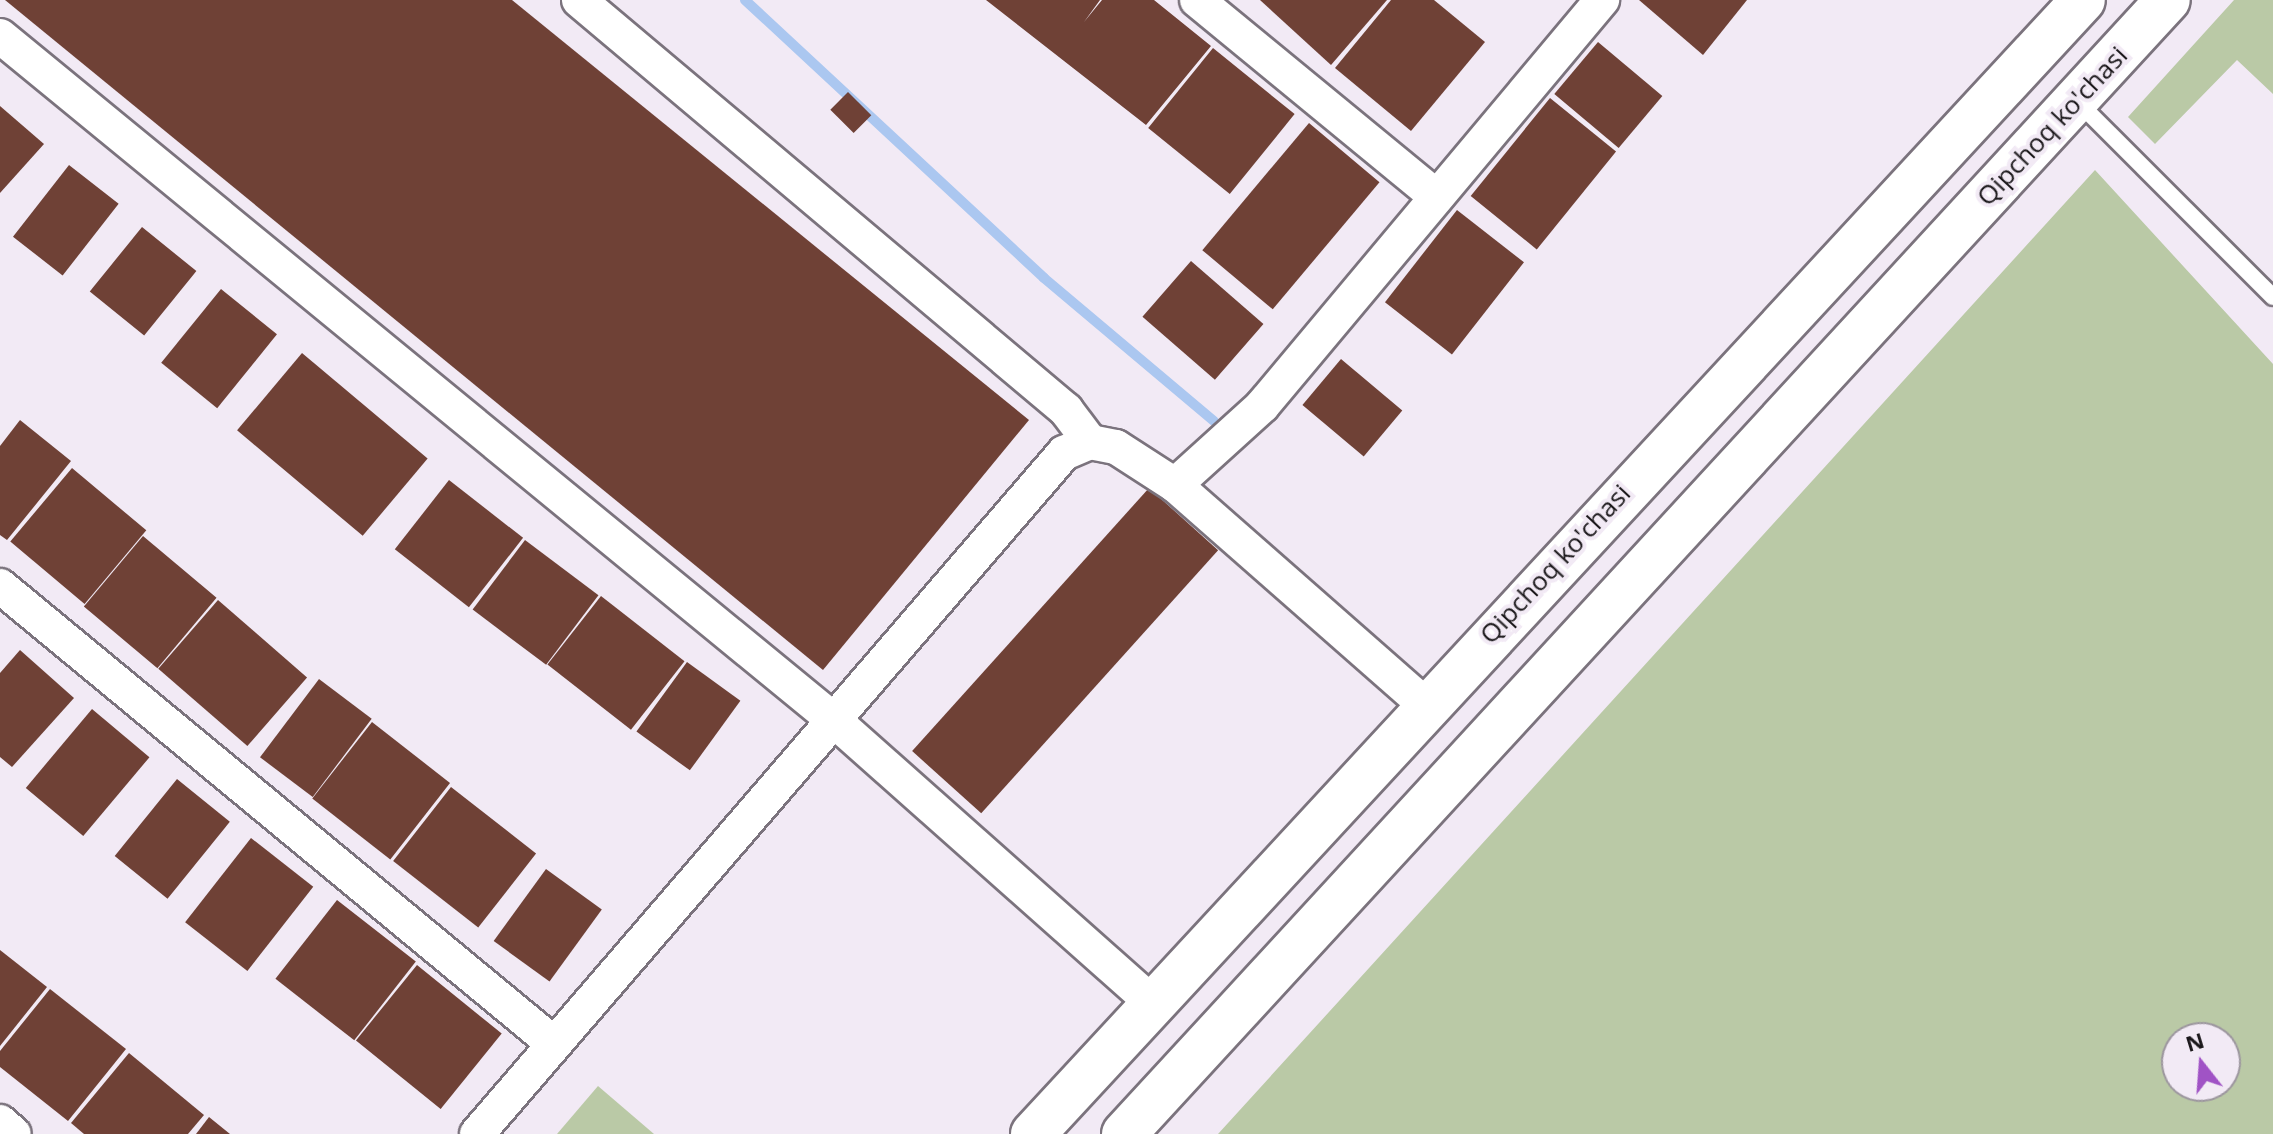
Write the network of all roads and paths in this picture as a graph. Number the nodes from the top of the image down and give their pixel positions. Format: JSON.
{"nodes":[{"id":1,"x":579,"y":0,"type":"edge"},
{"id":2,"x":1197,"y":0,"type":"edge"},
{"id":3,"x":1602,"y":0,"type":"edge"},
{"id":4,"x":2083,"y":0,"type":"edge"},
{"id":5,"x":2168,"y":0,"type":"edge"},
{"id":6,"x":0,"y":36,"type":"edge"},
{"id":7,"x":2076,"y":100,"type":"junction"},
{"id":8,"x":1437,"y":197,"type":"junction"},
{"id":9,"x":2273,"y":297,"type":"edge"},
{"id":10,"x":1090,"y":442,"type":"junction"},
{"id":11,"x":1175,"y":485,"type":"junction"},
{"id":12,"x":0,"y":586,"type":"edge"},
{"id":13,"x":1504,"y":619,"type":"junction"},
{"id":14,"x":1558,"y":663,"type":"junction"},
{"id":15,"x":1425,"y":705,"type":"junction"},
{"id":16,"x":836,"y":722,"type":"junction"},
{"id":17,"x":1153,"y":1003,"type":"junction"},
{"id":18,"x":553,"y":1043,"type":"junction"},
{"id":19,"x":0,"y":1122,"type":"edge"},
{"id":20,"x":14,"y":1134,"type":"edge"},
{"id":21,"x":477,"y":1134,"type":"edge"},
{"id":22,"x":1033,"y":1134,"type":"edge"},
{"id":23,"x":1124,"y":1134,"type":"edge"}],
"edges":[{"from":1,"to":10,"type":"street"},
{"from":2,"to":8,"type":"street"},
{"from":3,"to":8,"type":"street"},
{"from":4,"to":13,"type":"main road","name":"Qipchoq ko'chasi"},
{"from":5,"to":7,"type":"main road","name":"Qipchoq ko'chasi"},
{"from":6,"to":16,"type":"street"},
{"from":7,"to":9,"type":"lane"},
{"from":7,"to":14,"type":"main road","name":"Qipchoq ko'chasi"},
{"from":8,"to":11,"type":"street"},
{"from":10,"to":11,"type":"street"},
{"from":10,"to":16,"type":"street"},
{"from":11,"to":15,"type":"street"},
{"from":12,"to":18,"type":"street"},
{"from":13,"to":14,"type":"main road"},
{"from":13,"to":15,"type":"main road","name":"Qipchoq ko'chasi"},
{"from":14,"to":23,"type":"main road","name":"Qipchoq ko'chasi"},
{"from":15,"to":17,"type":"main road","name":"Qipchoq ko'chasi"},
{"from":16,"to":17,"type":"street"},
{"from":16,"to":18,"type":"street"},
{"from":17,"to":22,"type":"main road","name":"Qipchoq ko'chasi"},
{"from":18,"to":21,"type":"street"},
{"from":19,"to":20,"type":"street"}]}
